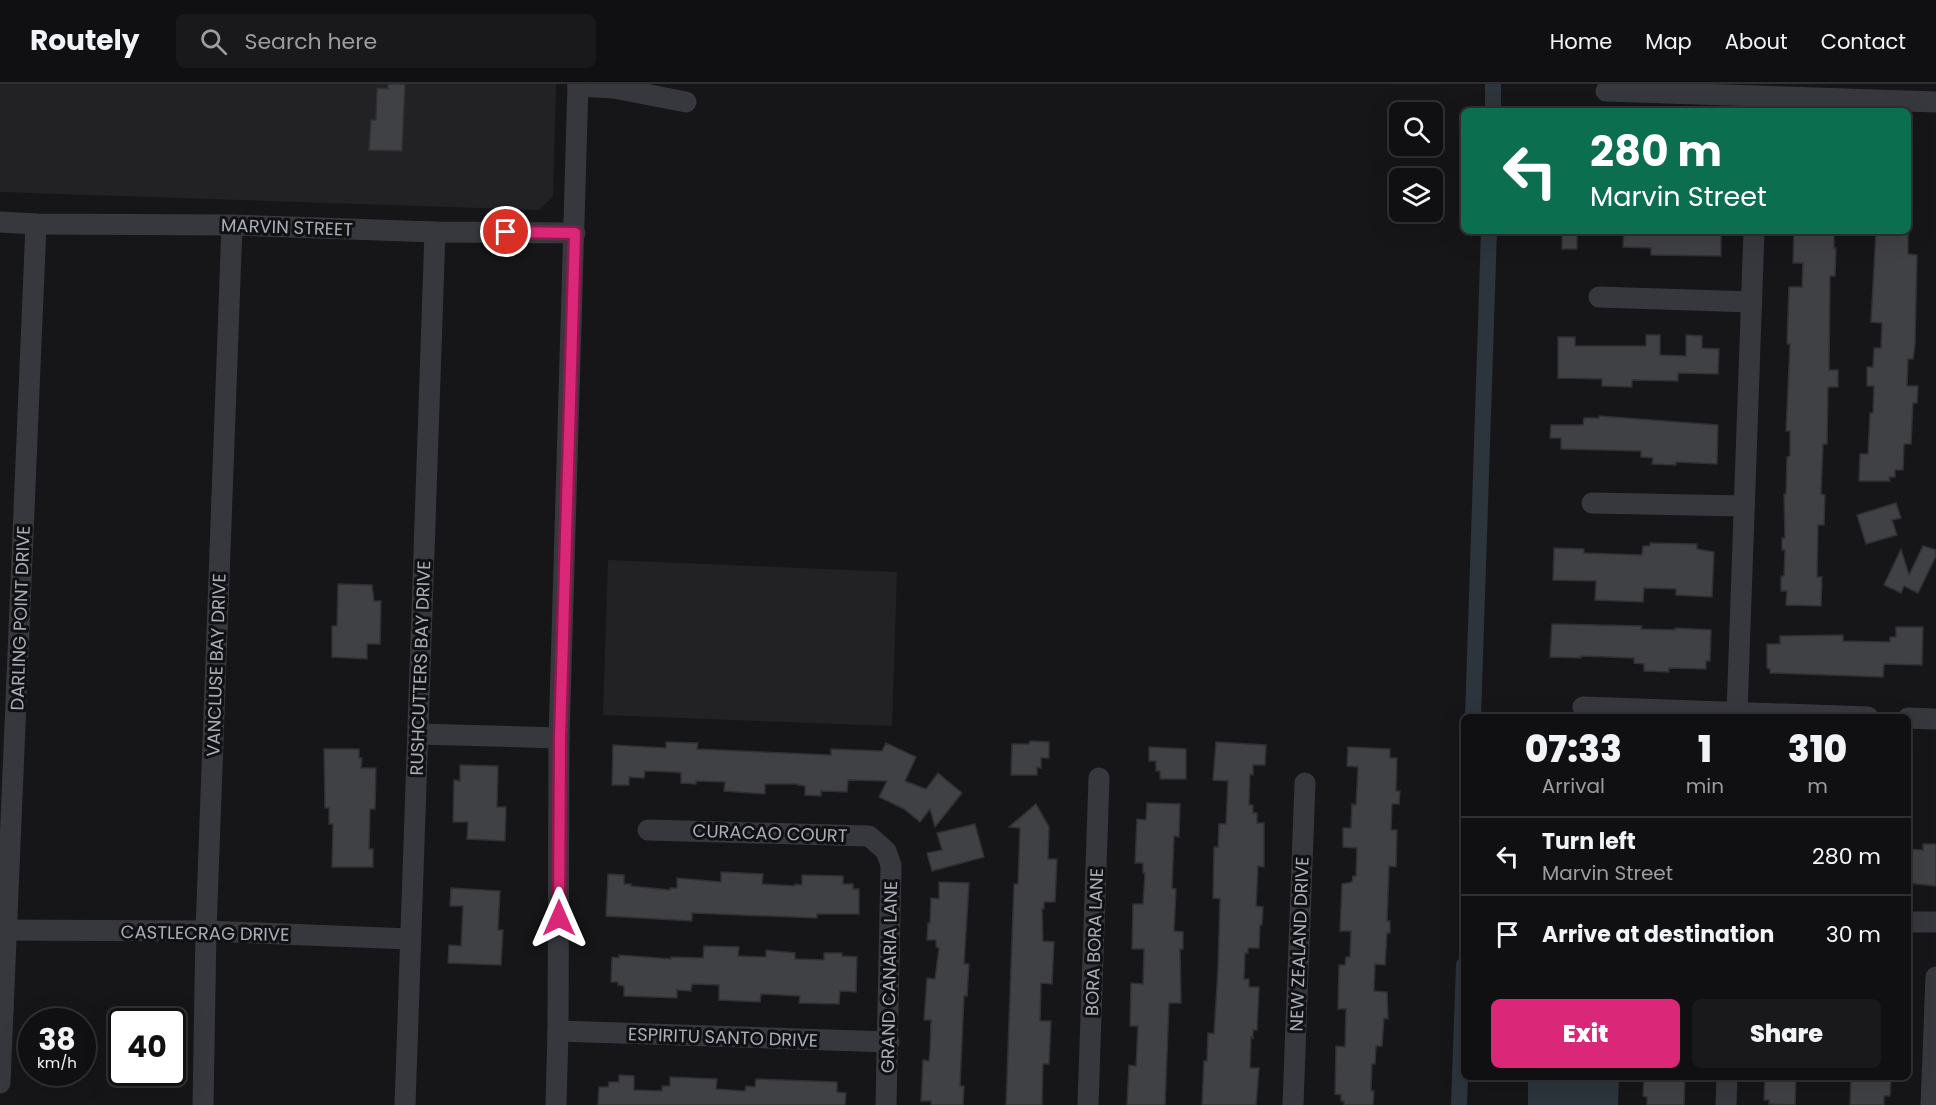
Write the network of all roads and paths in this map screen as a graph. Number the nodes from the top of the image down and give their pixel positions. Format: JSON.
{"nodes":[{"id":1,"x":578,"y":85,"type":"edge"},
{"id":2,"x":1606,"y":91,"type":"dead end"},
{"id":3,"x":686,"y":102,"type":"dead end"},
{"id":4,"x":1936,"y":102,"type":"edge"},
{"id":5,"x":1759,"y":104,"type":"edge"},
{"id":6,"x":0,"y":222,"type":"edge"},
{"id":7,"x":36,"y":224,"type":"junction"},
{"id":8,"x":232,"y":225,"type":"junction"},
{"id":9,"x":435,"y":232,"type":"junction"},
{"id":10,"x":575,"y":233,"type":"junction"},
{"id":11,"x":1754,"y":234,"type":"edge"},
{"id":12,"x":1599,"y":297,"type":"dead end"},
{"id":13,"x":1752,"y":302,"type":"junction"},
{"id":14,"x":1592,"y":503,"type":"dead end"},
{"id":15,"x":1744,"y":506,"type":"junction"},
{"id":16,"x":1583,"y":707,"type":"dead end"},
{"id":17,"x":1737,"y":712,"type":"junction"},
{"id":18,"x":1786,"y":714,"type":"edge"},
{"id":19,"x":1911,"y":718,"type":"edge"},
{"id":20,"x":1934,"y":719,"type":"dead end"},
{"id":21,"x":418,"y":734,"type":"junction"},
{"id":22,"x":560,"y":738,"type":"junction"},
{"id":23,"x":1099,"y":778,"type":"dead end"},
{"id":24,"x":1305,"y":783,"type":"dead end"},
{"id":25,"x":648,"y":830,"type":"dead end"},
{"id":26,"x":886,"y":850,"type":"joint"},
{"id":27,"x":1911,"y":922,"type":"edge"},
{"id":28,"x":1936,"y":922,"type":"edge"},
{"id":29,"x":4,"y":930,"type":"edge"},
{"id":30,"x":206,"y":931,"type":"junction"},
{"id":31,"x":410,"y":939,"type":"junction"},
{"id":32,"x":1936,"y":977,"type":"edge"},
{"id":33,"x":558,"y":1031,"type":"junction"},
{"id":34,"x":889,"y":1042,"type":"junction"},
{"id":35,"x":1727,"y":1080,"type":"edge"},
{"id":36,"x":0,"y":1083,"type":"edge"},
{"id":37,"x":203,"y":1105,"type":"edge"},
{"id":38,"x":405,"y":1105,"type":"edge"},
{"id":39,"x":556,"y":1105,"type":"edge"},
{"id":40,"x":886,"y":1105,"type":"edge"},
{"id":41,"x":1088,"y":1105,"type":"edge"},
{"id":42,"x":1293,"y":1105,"type":"edge"},
{"id":43,"x":1726,"y":1105,"type":"edge"},
{"id":44,"x":1931,"y":1105,"type":"edge"}],
"edges":[{"from":1,"to":3,"type":"street"},
{"from":1,"to":10,"type":"street"},
{"from":2,"to":5,"type":"street"},
{"from":4,"to":5,"type":"street"},
{"from":6,"to":7,"type":"street","name":"MARVIN STREET"},
{"from":7,"to":8,"type":"street","name":"MARVIN STREET"},
{"from":7,"to":29,"type":"street","name":"DARLING POINT DRIVE"},
{"from":8,"to":9,"type":"street","name":"MARVIN STREET"},
{"from":8,"to":30,"type":"street","name":"VANCLUSE BAY DRIVE"},
{"from":9,"to":10,"type":"street","name":"MARVIN STREET"},
{"from":9,"to":21,"type":"street","name":"RUSHCUTTERS BAY DRIVE"},
{"from":10,"to":22,"type":"street"},
{"from":11,"to":13,"type":"street"},
{"from":12,"to":13,"type":"street"},
{"from":13,"to":15,"type":"street"},
{"from":14,"to":15,"type":"street"},
{"from":15,"to":17,"type":"street"},
{"from":16,"to":17,"type":"street"},
{"from":17,"to":18,"type":"street"},
{"from":19,"to":20,"type":"street"},
{"from":21,"to":22,"type":"street"},
{"from":21,"to":31,"type":"street","name":"RUSHCUTTERS BAY DRIVE"},
{"from":22,"to":33,"type":"street"},
{"from":23,"to":41,"type":"street","name":"BORA BORA LANE"},
{"from":24,"to":42,"type":"street","name":"NEW ZEALAND DRIVE"},
{"from":25,"to":26,"type":"street","name":"CURACAO COURT"},
{"from":26,"to":34,"type":"street","name":"GRAND CANARIA LANE"},
{"from":27,"to":28,"type":"street"},
{"from":29,"to":30,"type":"street","name":"CASTLECRAG DRIVE"},
{"from":29,"to":36,"type":"street","name":"DARLING POINT DRIVE"},
{"from":30,"to":31,"type":"street","name":"CASTLECRAG DRIVE"},
{"from":30,"to":37,"type":"street","name":"VANCLUSE BAY DRIVE"},
{"from":31,"to":38,"type":"street","name":"RUSHCUTTERS BAY DRIVE"},
{"from":32,"to":44,"type":"street"},
{"from":33,"to":34,"type":"street","name":"ESPIRITU SANTO DRIVE"},
{"from":33,"to":39,"type":"street"},
{"from":34,"to":40,"type":"street","name":"GRAND CANARIA LANE"},
{"from":35,"to":43,"type":"street"}]}
